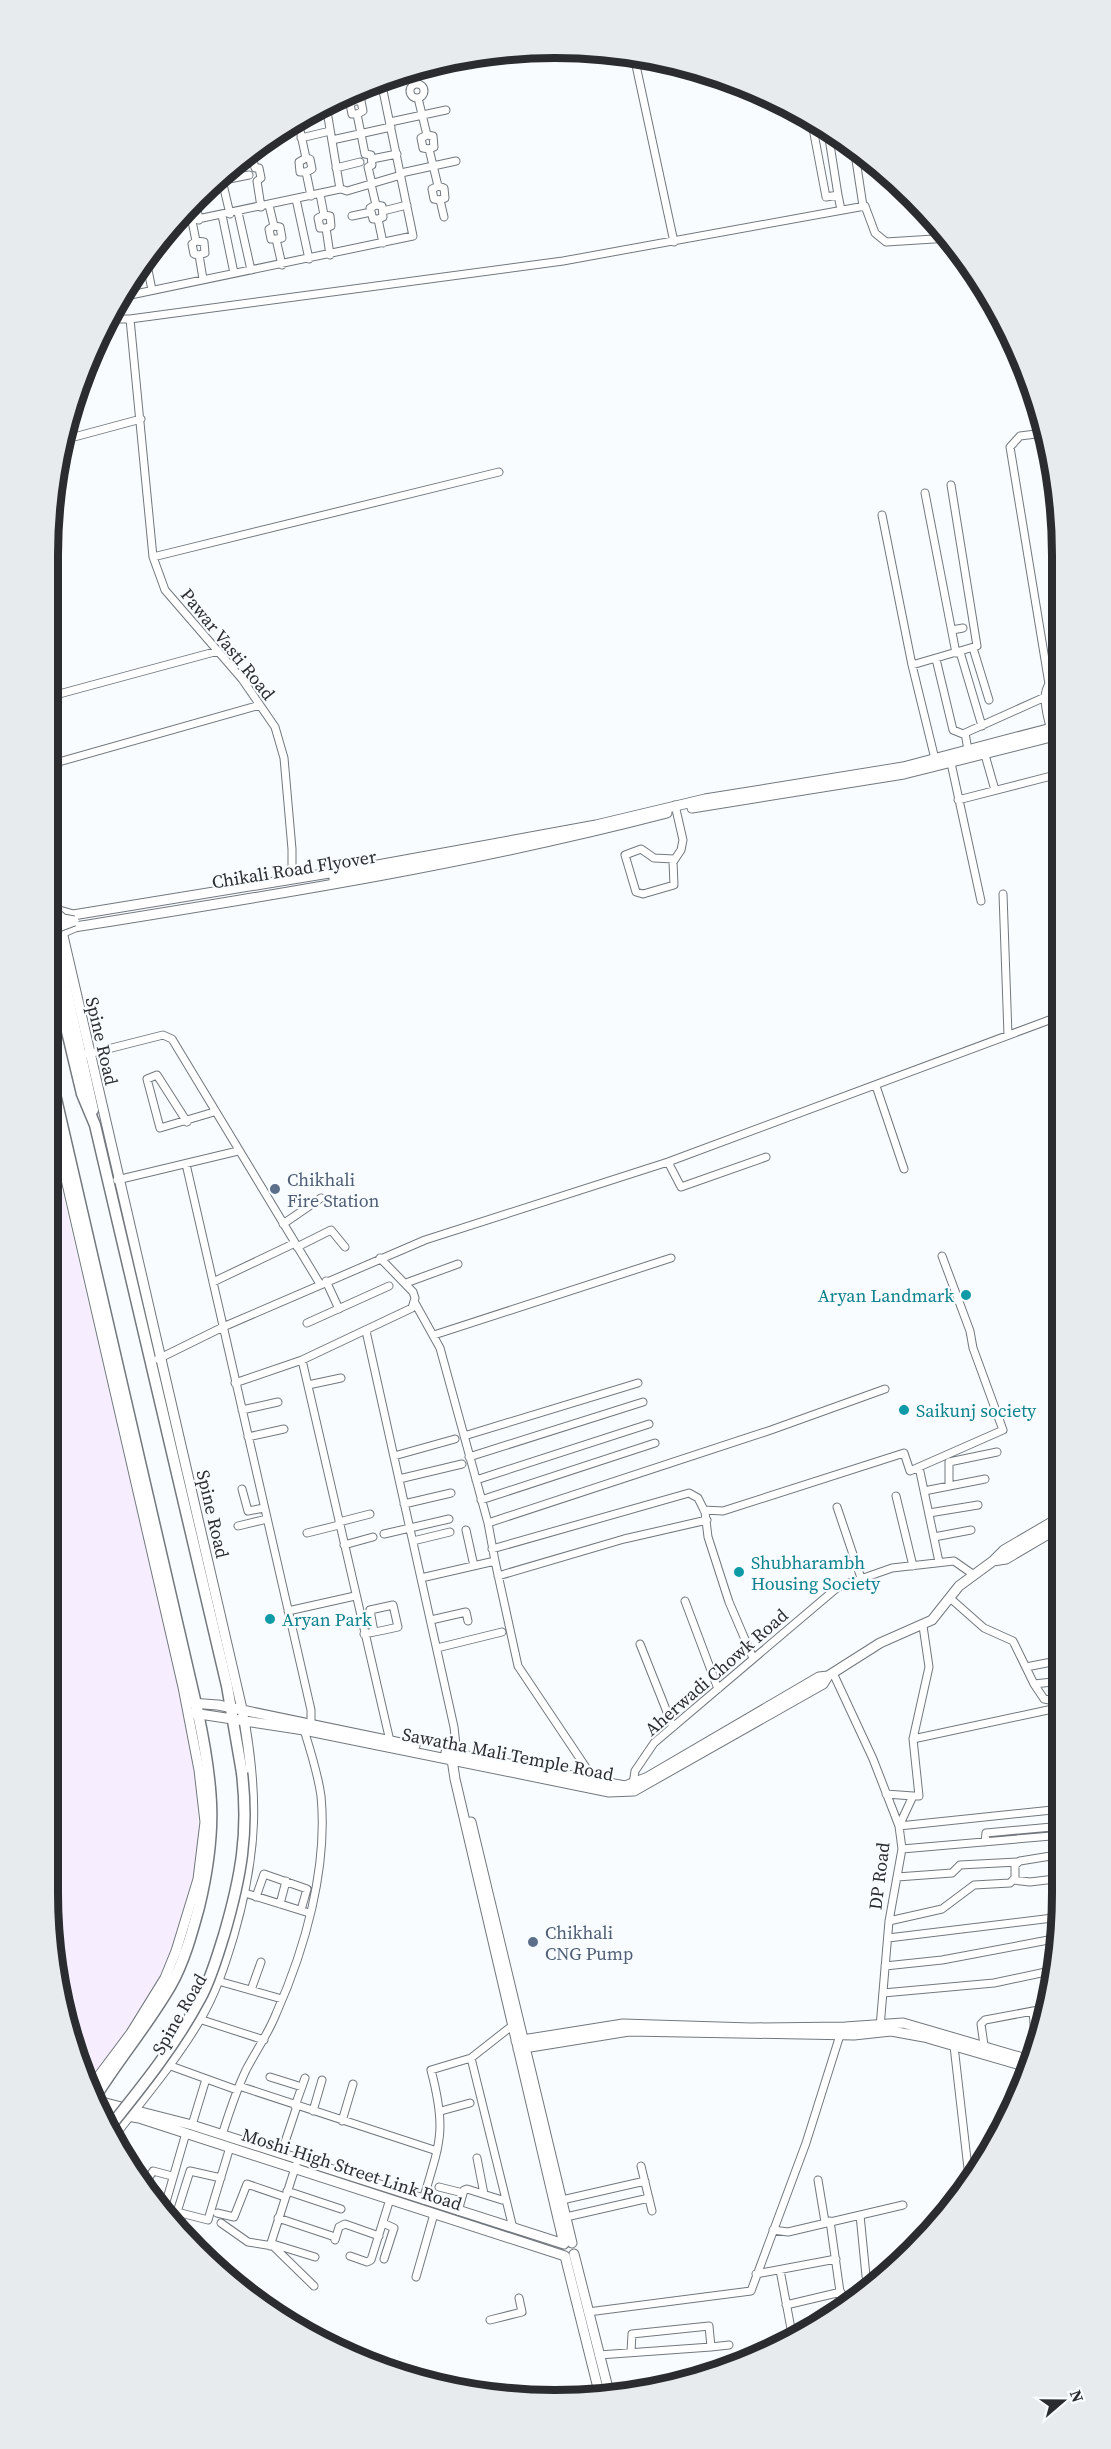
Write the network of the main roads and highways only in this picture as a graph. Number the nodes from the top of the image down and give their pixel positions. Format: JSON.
{"nodes":[{"id":1,"x":58,"y":948,"type":"edge"},
{"id":2,"x":58,"y":994,"type":"edge"},
{"id":3,"x":58,"y":1109,"type":"edge"},
{"id":4,"x":95,"y":1125,"type":"junction"},
{"id":5,"x":100,"y":2091,"type":"edge"},
{"id":6,"x":114,"y":2121,"type":"edge"}],
"edges":[{"from":1,"to":4,"type":"main road"},
{"from":2,"to":4,"type":"main road","name":"Spine Road"},
{"from":3,"to":5,"type":"main road"},
{"from":4,"to":6,"type":"main road","name":"Spine Road","bridge":true}]}
